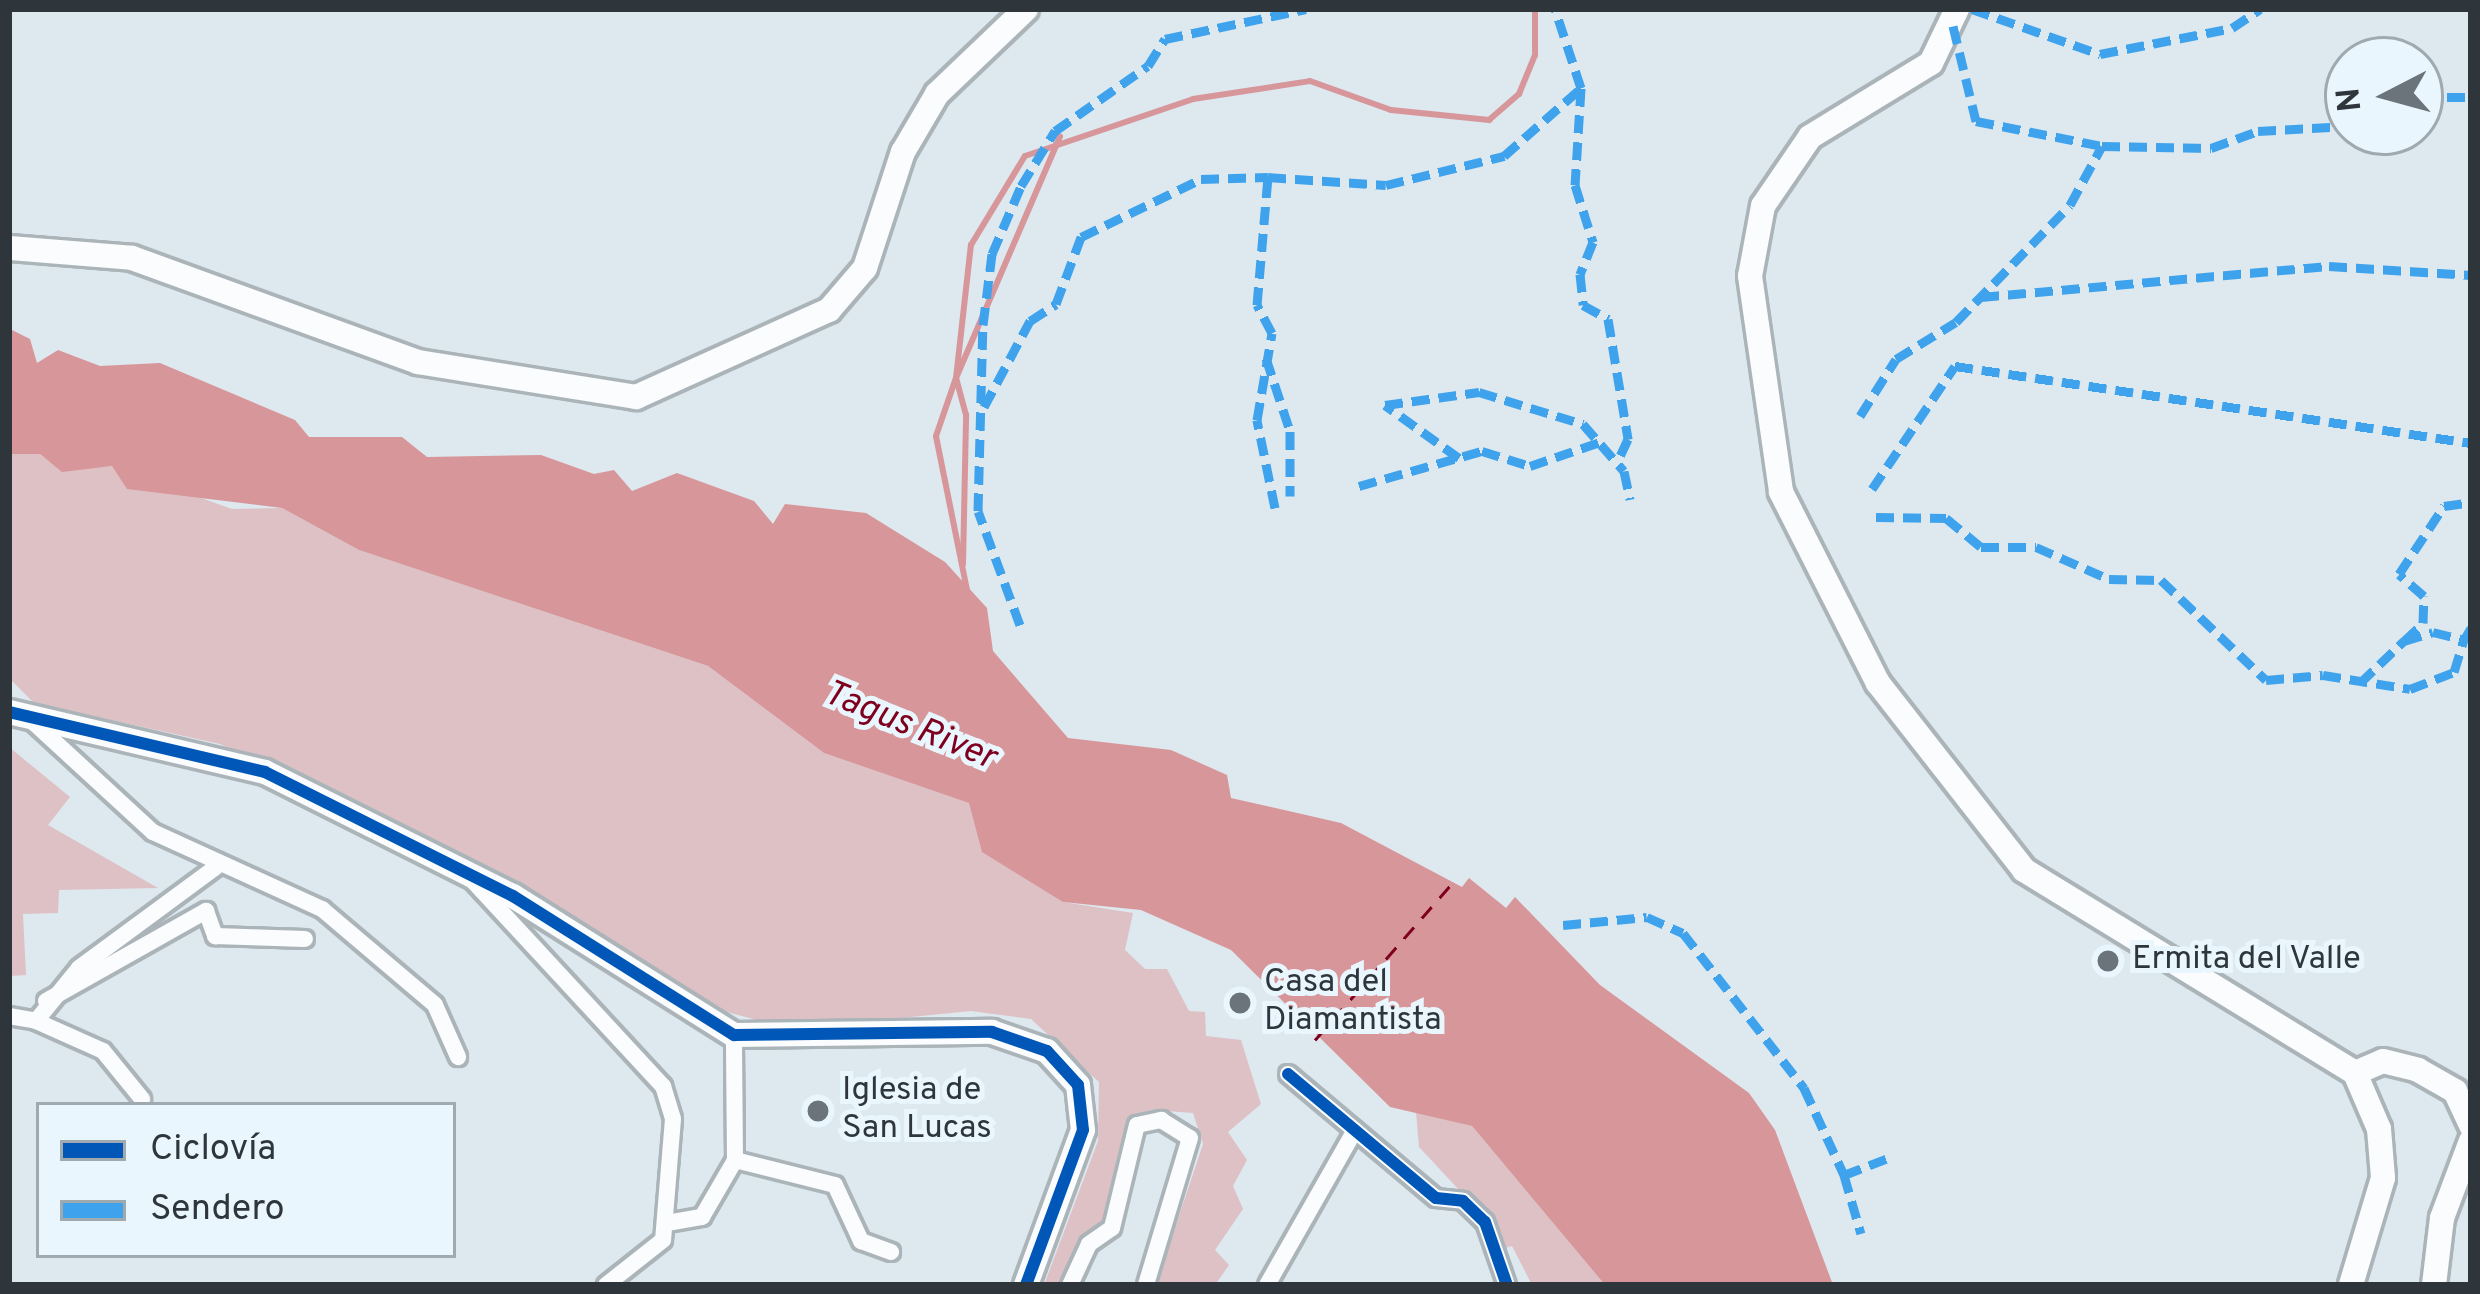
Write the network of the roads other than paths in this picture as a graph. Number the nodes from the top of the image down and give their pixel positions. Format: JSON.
{"nodes":[{"id":1,"x":1026,"y":9,"type":"edge"},
{"id":2,"x":1957,"y":9,"type":"edge"},
{"id":3,"x":9,"y":248,"type":"edge"},
{"id":4,"x":17,"y":713,"type":"edge"},
{"id":5,"x":216,"y":867,"type":"junction"},
{"id":6,"x":464,"y":872,"type":"junction"},
{"id":7,"x":305,"y":939,"type":"dead end"},
{"id":8,"x":46,"y":1001,"type":"junction"},
{"id":9,"x":9,"y":1016,"type":"edge"},
{"id":10,"x":37,"y":1021,"type":"junction"},
{"id":11,"x":734,"y":1035,"type":"junction"},
{"id":12,"x":458,"y":1057,"type":"dead end"},
{"id":13,"x":2355,"y":1073,"type":"junction"},
{"id":14,"x":1288,"y":1074,"type":"dead end"},
{"id":15,"x":142,"y":1099,"type":"dead end"},
{"id":16,"x":2471,"y":1125,"type":"edge"},
{"id":17,"x":1355,"y":1130,"type":"junction"},
{"id":18,"x":2471,"y":1141,"type":"edge"},
{"id":19,"x":735,"y":1160,"type":"junction"},
{"id":20,"x":667,"y":1223,"type":"junction"},
{"id":21,"x":891,"y":1252,"type":"dead end"},
{"id":22,"x":606,"y":1285,"type":"edge"},
{"id":23,"x":1026,"y":1285,"type":"edge"},
{"id":24,"x":1070,"y":1285,"type":"edge"},
{"id":25,"x":1147,"y":1285,"type":"edge"},
{"id":26,"x":1267,"y":1285,"type":"edge"},
{"id":27,"x":1507,"y":1285,"type":"edge"},
{"id":28,"x":2351,"y":1285,"type":"edge"},
{"id":29,"x":2434,"y":1285,"type":"edge"}],
"edges":[{"from":1,"to":3,"type":"main road"},
{"from":2,"to":13,"type":"main road"},
{"from":4,"to":5,"type":"street"},
{"from":4,"to":6,"type":"main road"},
{"from":5,"to":8,"type":"street"},
{"from":5,"to":12,"type":"street"},
{"from":6,"to":11,"type":"main road"},
{"from":6,"to":20,"type":"street"},
{"from":7,"to":8,"type":"street"},
{"from":8,"to":10,"type":"street"},
{"from":9,"to":10,"type":"street"},
{"from":10,"to":15,"type":"street"},
{"from":11,"to":19,"type":"street"},
{"from":11,"to":23,"type":"main road"},
{"from":13,"to":16,"type":"main road"},
{"from":13,"to":28,"type":"main road"},
{"from":14,"to":17,"type":"street"},
{"from":17,"to":26,"type":"street"},
{"from":17,"to":27,"type":"street"},
{"from":18,"to":29,"type":"main road"},
{"from":19,"to":20,"type":"street"},
{"from":19,"to":21,"type":"street"},
{"from":20,"to":22,"type":"street"},
{"from":24,"to":25,"type":"street"}]}
